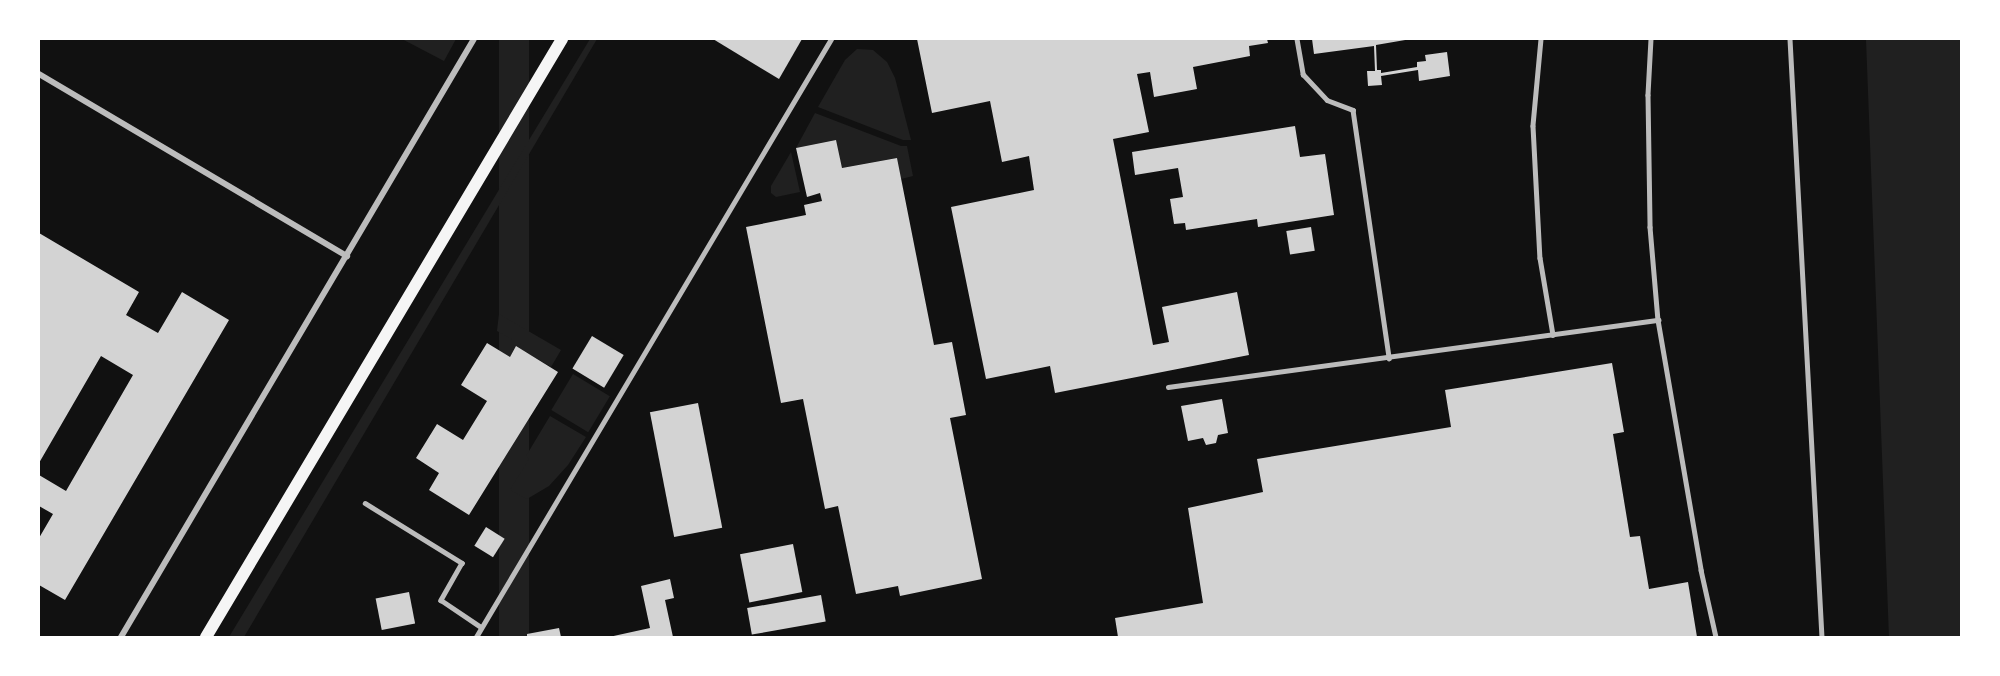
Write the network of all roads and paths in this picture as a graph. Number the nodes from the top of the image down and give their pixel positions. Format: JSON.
{"nodes":[{"id":1,"x":474,"y":39,"type":"edge"},
{"id":2,"x":562,"y":39,"type":"edge"},
{"id":3,"x":831,"y":39,"type":"edge"},
{"id":4,"x":1297,"y":39,"type":"edge"},
{"id":5,"x":1541,"y":39,"type":"edge"},
{"id":6,"x":1652,"y":39,"type":"edge"},
{"id":7,"x":1790,"y":39,"type":"edge"},
{"id":8,"x":39,"y":74,"type":"edge"},
{"id":9,"x":347,"y":256,"type":"junction"},
{"id":10,"x":1658,"y":320,"type":"junction"},
{"id":11,"x":1553,"y":335,"type":"junction"},
{"id":12,"x":1389,"y":358,"type":"junction"},
{"id":13,"x":1168,"y":387,"type":"dead end"},
{"id":14,"x":365,"y":502,"type":"dead end"},
{"id":15,"x":482,"y":627,"type":"junction"},
{"id":16,"x":121,"y":637,"type":"edge"},
{"id":17,"x":206,"y":637,"type":"edge"},
{"id":18,"x":476,"y":637,"type":"edge"},
{"id":19,"x":1716,"y":637,"type":"edge"},
{"id":20,"x":1822,"y":637,"type":"edge"}],
"edges":[{"from":1,"to":9,"type":"street"},
{"from":2,"to":17,"type":"main road"},
{"from":3,"to":15,"type":"lane"},
{"from":4,"to":12,"type":"lane"},
{"from":5,"to":11,"type":"lane"},
{"from":6,"to":10,"type":"lane"},
{"from":7,"to":20,"type":"lane"},
{"from":8,"to":9,"type":"street"},
{"from":9,"to":16,"type":"street"},
{"from":10,"to":11,"type":"lane"},
{"from":10,"to":19,"type":"lane"},
{"from":11,"to":12,"type":"lane"},
{"from":12,"to":13,"type":"lane"},
{"from":14,"to":15,"type":"lane"},
{"from":15,"to":18,"type":"lane"}]}
